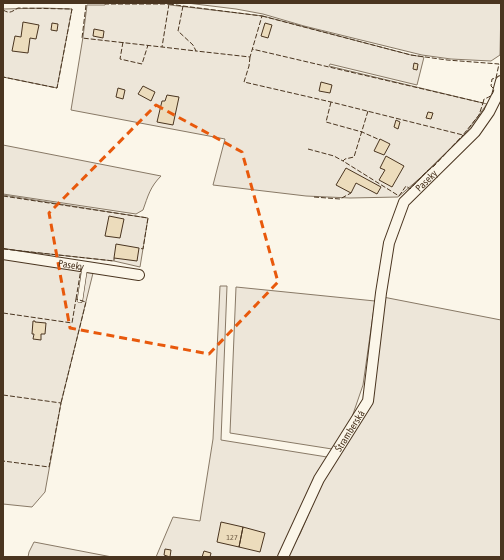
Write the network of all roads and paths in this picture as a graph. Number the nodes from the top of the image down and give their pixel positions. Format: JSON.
{"nodes":[{"id":1,"x":501,"y":82,"type":"edge"},
{"id":2,"x":3,"y":254,"type":"edge"},
{"id":3,"x":85,"y":266,"type":"junction"},
{"id":4,"x":139,"y":275,"type":"dead end"},
{"id":5,"x":381,"y":293,"type":"joint"},
{"id":6,"x":80,"y":300,"type":"dead end"},
{"id":7,"x":283,"y":557,"type":"edge"}],
"edges":[{"from":1,"to":5,"type":"street","name":"Paseky"},
{"from":2,"to":3,"type":"street","name":"Paseky"},
{"from":3,"to":4,"type":"street","name":"Paseky"},
{"from":3,"to":6,"type":"lane"},
{"from":5,"to":7,"type":"street","name":"Štramberská"}]}
